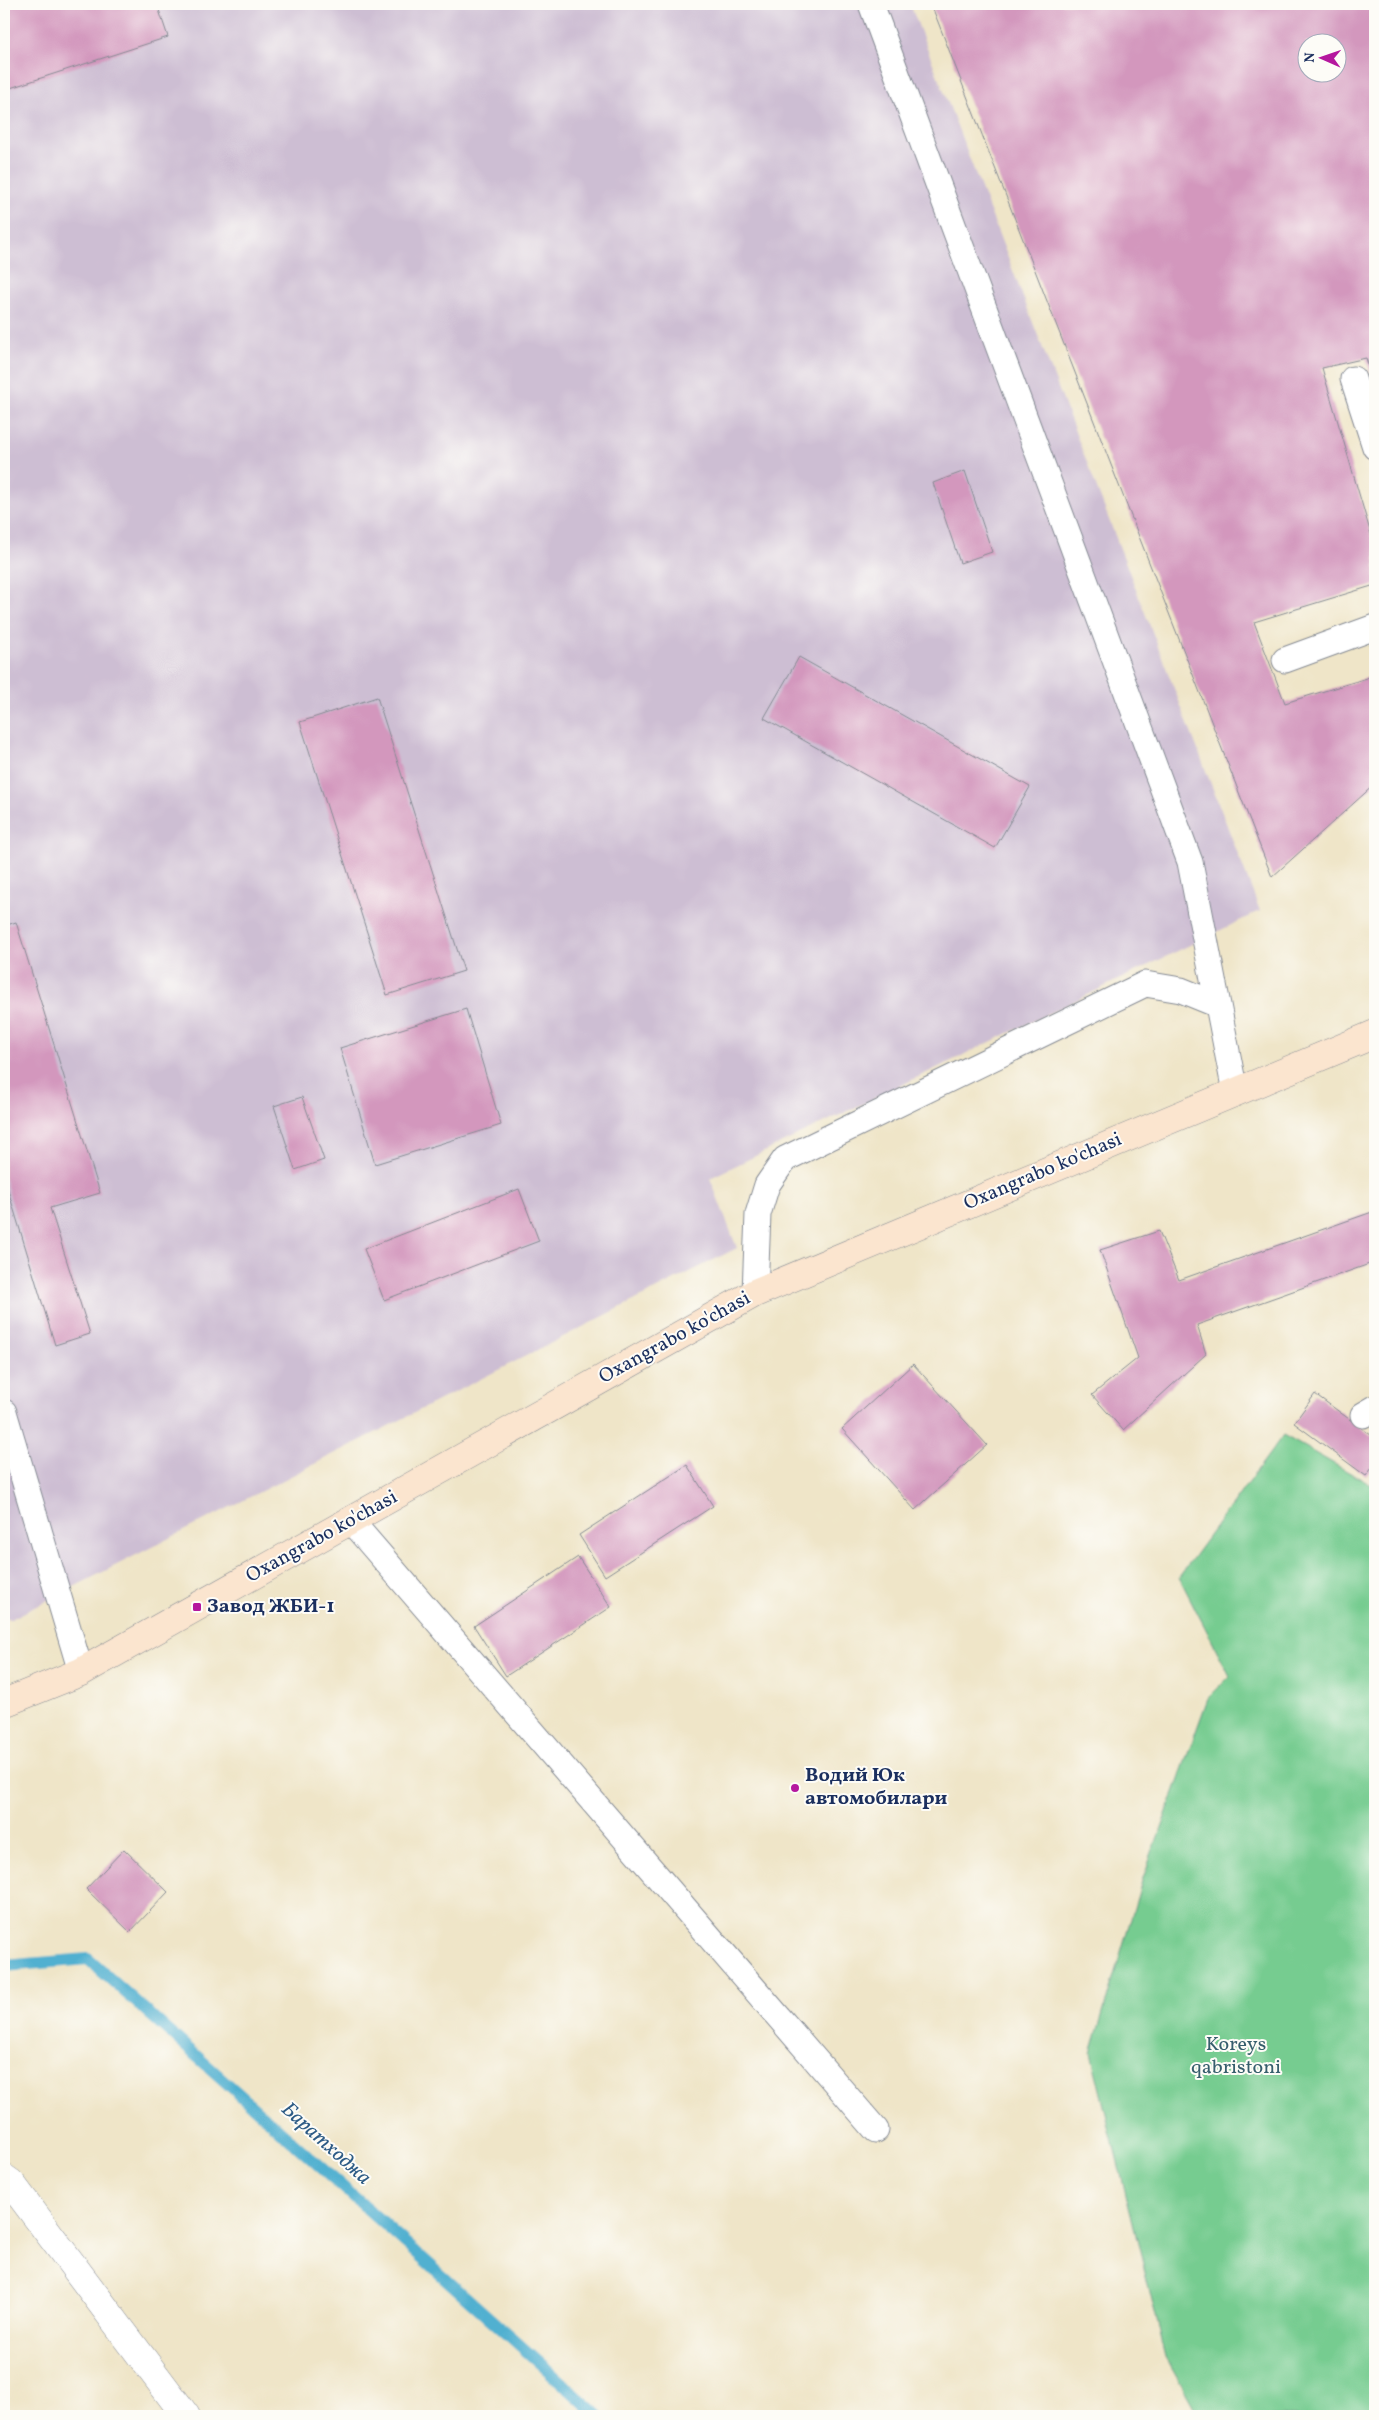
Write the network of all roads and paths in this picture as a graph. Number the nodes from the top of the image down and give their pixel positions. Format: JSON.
{"nodes":[{"id":1,"x":871,"y":4,"type":"edge"},
{"id":2,"x":1353,"y":379,"type":"dead end"},
{"id":3,"x":1371,"y":419,"type":"edge"},
{"id":4,"x":1375,"y":447,"type":"edge"},
{"id":5,"x":1375,"y":626,"type":"edge"},
{"id":6,"x":1285,"y":660,"type":"dead end"},
{"id":7,"x":1218,"y":1005,"type":"junction"},
{"id":8,"x":1375,"y":1034,"type":"edge"},
{"id":9,"x":1235,"y":1092,"type":"junction"},
{"id":10,"x":755,"y":1293,"type":"junction"},
{"id":11,"x":4,"y":1412,"type":"edge"},
{"id":12,"x":351,"y":1520,"type":"junction"},
{"id":13,"x":81,"y":1672,"type":"junction"},
{"id":14,"x":4,"y":1704,"type":"edge"},
{"id":15,"x":876,"y":2130,"type":"dead end"},
{"id":16,"x":4,"y":2178,"type":"edge"},
{"id":17,"x":186,"y":2416,"type":"edge"}],
"edges":[{"from":1,"to":7,"type":"lane"},
{"from":2,"to":3,"type":"lane"},
{"from":3,"to":4,"type":"lane"},
{"from":5,"to":6,"type":"lane"},
{"from":7,"to":9,"type":"lane"},
{"from":7,"to":10,"type":"lane"},
{"from":8,"to":9,"type":"main road","name":"Oxangrabo ko'chasi"},
{"from":9,"to":10,"type":"main road","name":"Oxangrabo ko'chasi"},
{"from":10,"to":12,"type":"main road","name":"Oxangrabo ko'chasi"},
{"from":11,"to":13,"type":"lane"},
{"from":12,"to":13,"type":"main road","name":"Oxangrabo ko'chasi"},
{"from":12,"to":15,"type":"lane"},
{"from":13,"to":14,"type":"main road","name":"Oxangrabo ko'chasi"},
{"from":16,"to":17,"type":"street"}]}
